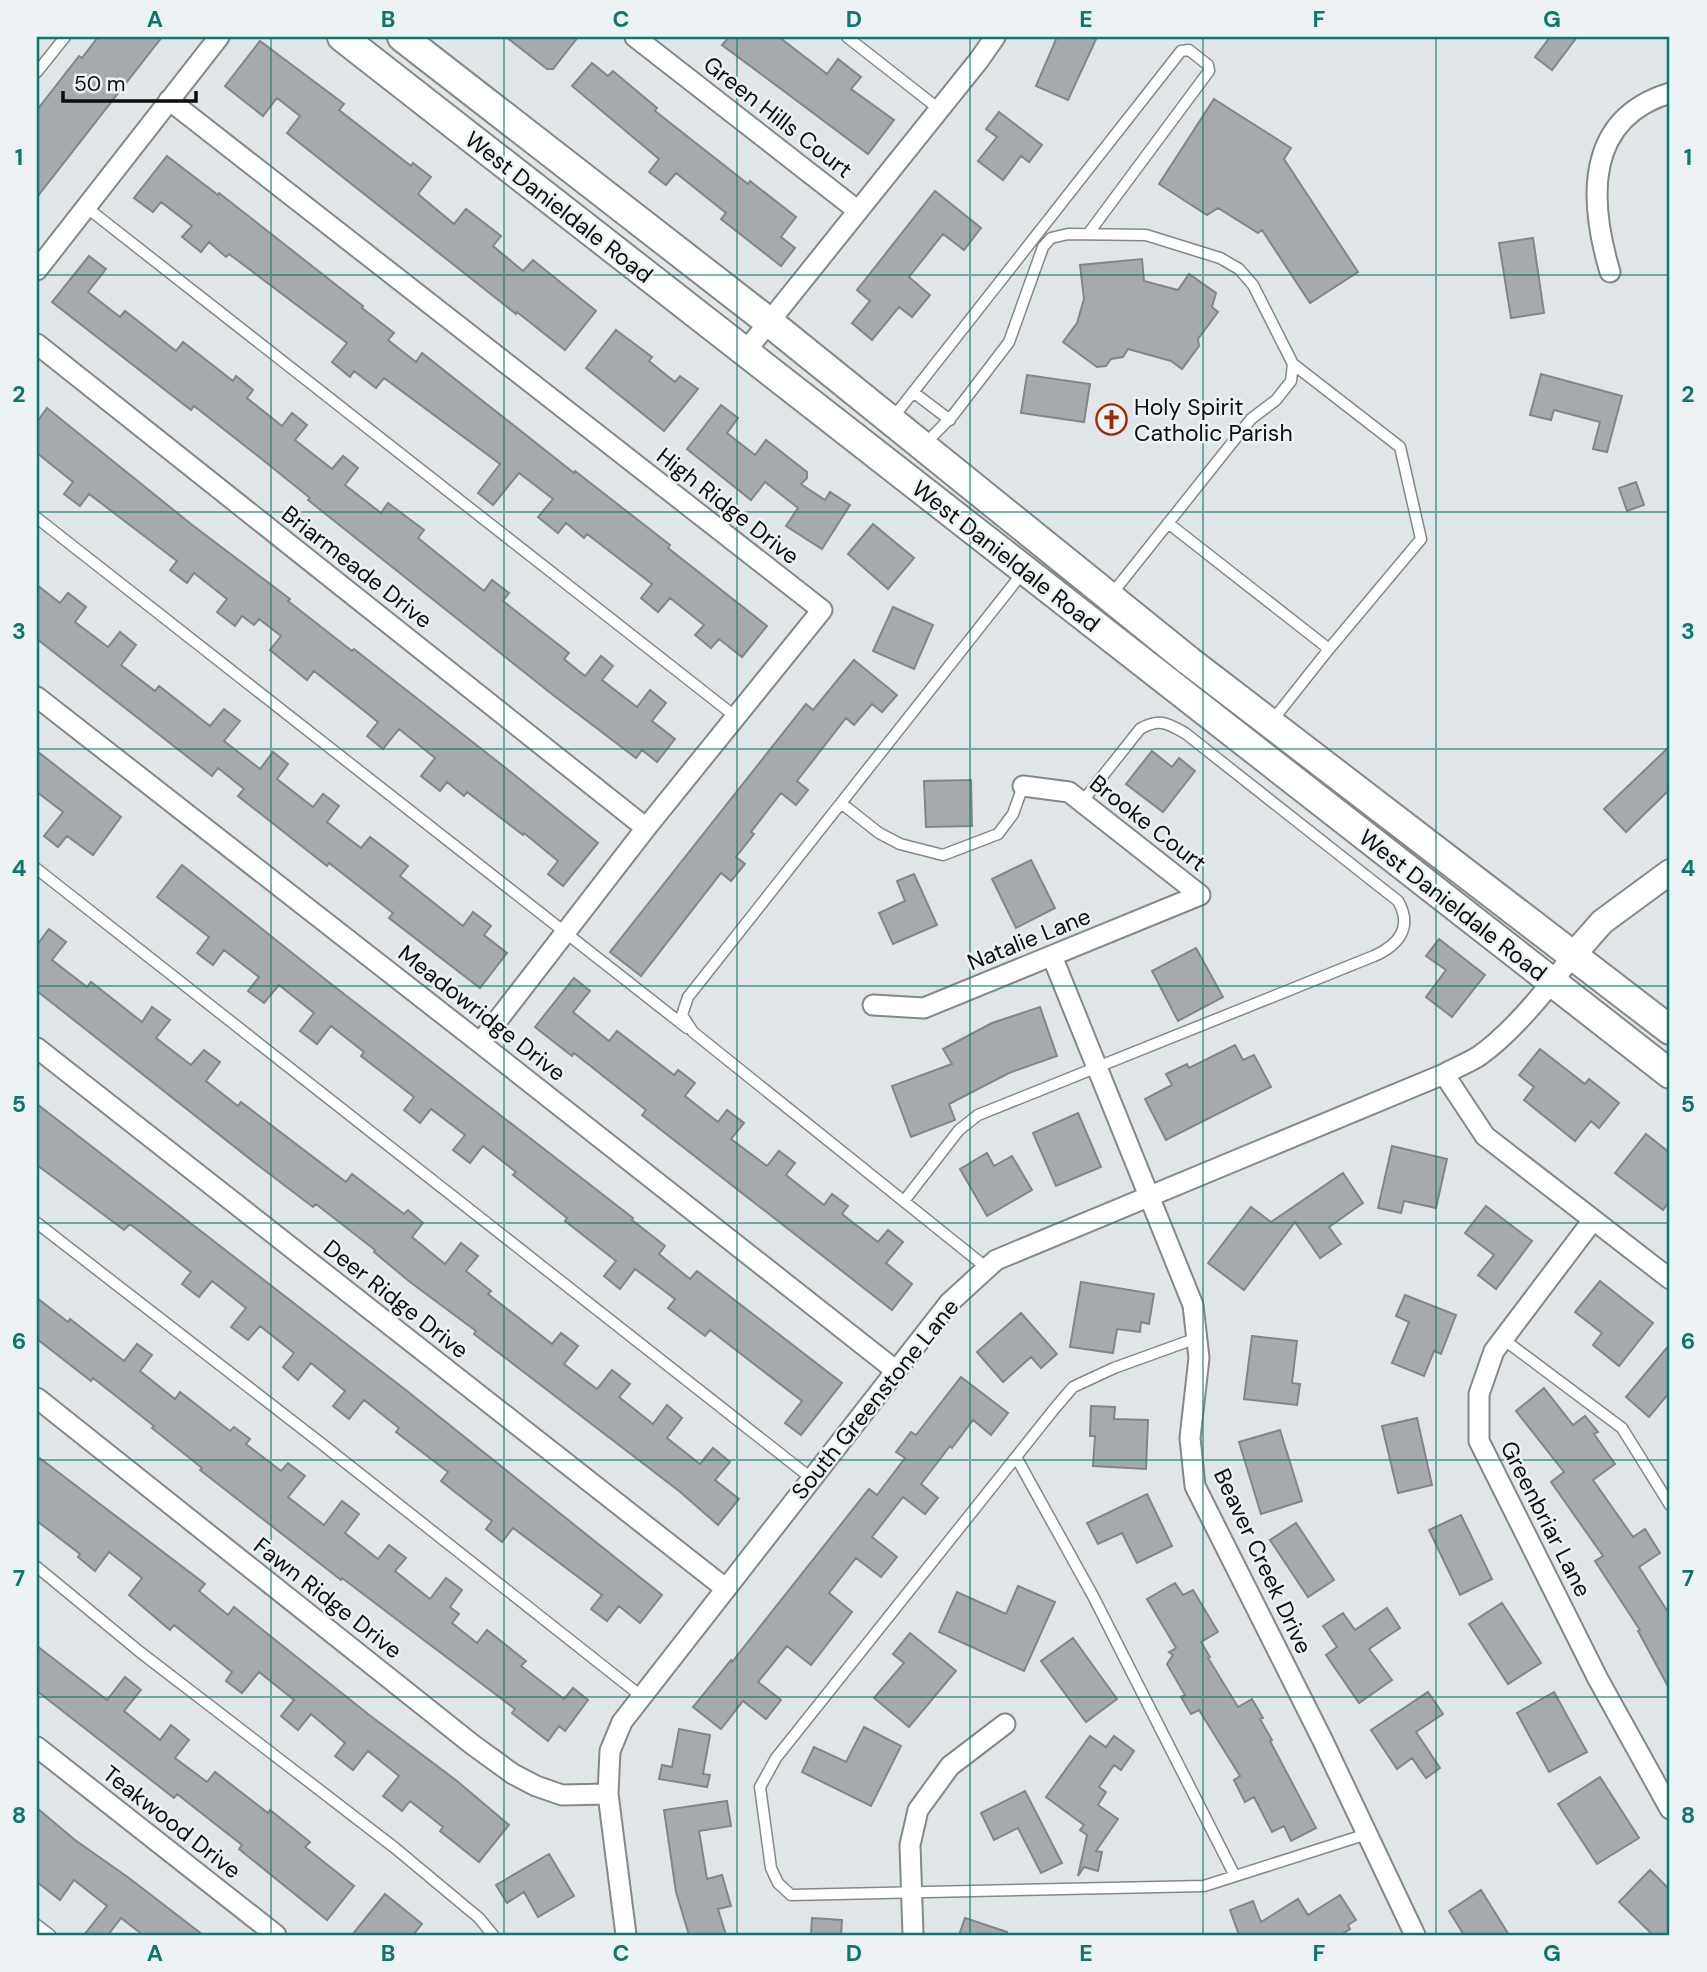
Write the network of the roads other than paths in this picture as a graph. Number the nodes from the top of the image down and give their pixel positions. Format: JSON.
{"nodes":[{"id":1,"x":65,"y":37,"type":"edge"},
{"id":2,"x":219,"y":37,"type":"edge"},
{"id":3,"x":342,"y":37,"type":"edge"},
{"id":4,"x":402,"y":37,"type":"edge"},
{"id":5,"x":635,"y":37,"type":"edge"},
{"id":6,"x":847,"y":37,"type":"edge"},
{"id":7,"x":995,"y":37,"type":"edge"},
{"id":8,"x":37,"y":72,"type":"edge"},
{"id":9,"x":1670,"y":93,"type":"edge"},
{"id":10,"x":169,"y":100,"type":"junction"},
{"id":11,"x":939,"y":109,"type":"junction"},
{"id":12,"x":86,"y":207,"type":"junction"},
{"id":13,"x":857,"y":210,"type":"junction"},
{"id":14,"x":1088,"y":234,"type":"junction"},
{"id":15,"x":1033,"y":239,"type":"junction"},
{"id":16,"x":1043,"y":247,"type":"junction"},
{"id":17,"x":37,"y":270,"type":"edge"},
{"id":18,"x":1610,"y":272,"type":"dead end"},
{"id":19,"x":769,"y":322,"type":"junction"},
{"id":20,"x":37,"y":344,"type":"edge"},
{"id":21,"x":745,"y":352,"type":"junction"},
{"id":22,"x":1293,"y":364,"type":"junction"},
{"id":23,"x":913,"y":392,"type":"junction"},
{"id":24,"x":891,"y":420,"type":"junction"},
{"id":25,"x":950,"y":420,"type":"junction"},
{"id":26,"x":924,"y":446,"type":"junction"},
{"id":27,"x":901,"y":474,"type":"junction"},
{"id":28,"x":37,"y":519,"type":"edge"},
{"id":29,"x":1168,"y":523,"type":"junction"},
{"id":30,"x":1025,"y":571,"type":"junction"},
{"id":31,"x":1100,"y":589,"type":"junction"},
{"id":32,"x":1072,"y":607,"type":"junction"},
{"id":33,"x":1329,"y":649,"type":"junction"},
{"id":34,"x":37,"y":697,"type":"edge"},
{"id":35,"x":736,"y":717,"type":"junction"},
{"id":36,"x":1271,"y":724,"type":"junction"},
{"id":37,"x":1251,"y":748,"type":"junction"},
{"id":38,"x":1023,"y":786,"type":"joint"},
{"id":39,"x":1082,"y":802,"type":"junction"},
{"id":40,"x":841,"y":803,"type":"junction"},
{"id":41,"x":646,"y":828,"type":"junction"},
{"id":42,"x":37,"y":869,"type":"edge"},
{"id":43,"x":1670,"y":872,"type":"edge"},
{"id":44,"x":1200,"y":895,"type":"joint"},
{"id":45,"x":565,"y":934,"type":"junction"},
{"id":46,"x":1573,"y":955,"type":"junction"},
{"id":47,"x":1052,"y":956,"type":"junction"},
{"id":48,"x":1553,"y":983,"type":"junction"},
{"id":49,"x":873,"y":1005,"type":"dead end"},
{"id":50,"x":1670,"y":1030,"type":"edge"},
{"id":51,"x":693,"y":1032,"type":"junction"},
{"id":52,"x":480,"y":1042,"type":"junction"},
{"id":53,"x":37,"y":1048,"type":"edge"},
{"id":54,"x":1097,"y":1068,"type":"junction"},
{"id":55,"x":1444,"y":1074,"type":"junction"},
{"id":56,"x":1670,"y":1074,"type":"edge"},
{"id":57,"x":1149,"y":1195,"type":"junction"},
{"id":58,"x":904,"y":1201,"type":"junction"},
{"id":59,"x":1593,"y":1220,"type":"junction"},
{"id":60,"x":37,"y":1223,"type":"edge"},
{"id":61,"x":988,"y":1268,"type":"junction"},
{"id":62,"x":1670,"y":1279,"type":"edge"},
{"id":63,"x":1197,"y":1338,"type":"junction"},
{"id":64,"x":1503,"y":1339,"type":"junction"},
{"id":65,"x":895,"y":1370,"type":"junction"},
{"id":66,"x":37,"y":1398,"type":"edge"},
{"id":67,"x":1016,"y":1457,"type":"junction"},
{"id":68,"x":811,"y":1478,"type":"junction"},
{"id":69,"x":1670,"y":1505,"type":"edge"},
{"id":70,"x":37,"y":1567,"type":"edge"},
{"id":71,"x":725,"y":1588,"type":"junction"},
{"id":72,"x":641,"y":1696,"type":"junction"},
{"id":73,"x":1005,"y":1724,"type":"dead end"},
{"id":74,"x":37,"y":1747,"type":"edge"},
{"id":75,"x":608,"y":1794,"type":"junction"},
{"id":76,"x":1670,"y":1809,"type":"edge"},
{"id":77,"x":1367,"y":1834,"type":"junction"},
{"id":78,"x":1235,"y":1876,"type":"junction"},
{"id":79,"x":911,"y":1892,"type":"junction"},
{"id":80,"x":37,"y":1925,"type":"edge"},
{"id":81,"x":50,"y":1935,"type":"edge"},
{"id":82,"x":276,"y":1935,"type":"edge"},
{"id":83,"x":494,"y":1935,"type":"edge"},
{"id":84,"x":626,"y":1935,"type":"edge"},
{"id":85,"x":912,"y":1935,"type":"edge"},
{"id":86,"x":1415,"y":1935,"type":"edge"}],
"edges":[{"from":1,"to":8,"type":"lane"},
{"from":2,"to":10,"type":"street"},
{"from":3,"to":21,"type":"main road","name":"West Danieldale Road"},
{"from":4,"to":19,"type":"main road","name":"West Danieldale Road"},
{"from":5,"to":13,"type":"street","name":"Green Hills Court"},
{"from":6,"to":11,"type":"lane"},
{"from":7,"to":11,"type":"street","name":"Green Hills Court"},
{"from":9,"to":18,"type":"street"},
{"from":10,"to":12,"type":"street"},
{"from":10,"to":35,"type":"street","name":"High Ridge Drive"},
{"from":11,"to":13,"type":"street","name":"Green Hills Court"},
{"from":12,"to":17,"type":"street"},
{"from":12,"to":35,"type":"lane"},
{"from":13,"to":19,"type":"street","name":"Green Hills Court"},
{"from":14,"to":15,"type":"lane"},
{"from":14,"to":16,"type":"lane"},
{"from":14,"to":22,"type":"lane"},
{"from":15,"to":16,"type":"lane"},
{"from":15,"to":23,"type":"lane"},
{"from":16,"to":25,"type":"lane"},
{"from":19,"to":21,"type":"street","name":"Green Hills Court"},
{"from":19,"to":24,"type":"main road","name":"West Danieldale Road"},
{"from":20,"to":41,"type":"street","name":"Briarmeade Drive"},
{"from":21,"to":27,"type":"main road","name":"West Danieldale Road"},
{"from":22,"to":29,"type":"lane"},
{"from":22,"to":33,"type":"lane"},
{"from":23,"to":24,"type":"lane"},
{"from":23,"to":25,"type":"lane"},
{"from":24,"to":26,"type":"main road","name":"West Danieldale Road"},
{"from":25,"to":26,"type":"lane"},
{"from":26,"to":27,"type":"main road"},
{"from":26,"to":31,"type":"main road","name":"West Danieldale Road"},
{"from":27,"to":30,"type":"main road","name":"West Danieldale Road"},
{"from":28,"to":45,"type":"lane"},
{"from":29,"to":31,"type":"lane"},
{"from":29,"to":33,"type":"lane"},
{"from":30,"to":32,"type":"main road","name":"West Danieldale Road"},
{"from":30,"to":40,"type":"lane"},
{"from":31,"to":32,"type":"main road"},
{"from":31,"to":36,"type":"main road","name":"West Danieldale Road"},
{"from":32,"to":37,"type":"main road","name":"West Danieldale Road"},
{"from":33,"to":36,"type":"lane"},
{"from":34,"to":52,"type":"street","name":"Meadowridge Drive"},
{"from":35,"to":41,"type":"street","name":"High Ridge Drive"},
{"from":36,"to":37,"type":"main road"},
{"from":36,"to":46,"type":"main road","name":"West Danieldale Road"},
{"from":37,"to":48,"type":"main road","name":"West Danieldale Road"},
{"from":38,"to":39,"type":"street","name":"Brooke Court"},
{"from":38,"to":40,"type":"lane"},
{"from":39,"to":44,"type":"street","name":"Brooke Court"},
{"from":39,"to":54,"type":"lane"},
{"from":40,"to":51,"type":"lane"},
{"from":41,"to":45,"type":"street","name":"High Ridge Drive"},
{"from":42,"to":68,"type":"lane"},
{"from":43,"to":46,"type":"street"},
{"from":44,"to":47,"type":"street","name":"Natalie Lane"},
{"from":45,"to":51,"type":"lane"},
{"from":45,"to":52,"type":"street","name":"High Ridge Drive"},
{"from":46,"to":48,"type":"street","name":"South Greenstone Lane"},
{"from":46,"to":50,"type":"main road","name":"West Danieldale Road"},
{"from":47,"to":49,"type":"street","name":"Natalie Lane"},
{"from":47,"to":54,"type":"street","name":"Beaver Creek Drive"},
{"from":48,"to":55,"type":"street","name":"South Greenstone Lane"},
{"from":48,"to":56,"type":"main road","name":"West Danieldale Road"},
{"from":51,"to":58,"type":"lane"},
{"from":52,"to":65,"type":"street","name":"Meadowridge Drive"},
{"from":53,"to":71,"type":"street","name":"Deer Ridge Drive"},
{"from":54,"to":57,"type":"street","name":"Beaver Creek Drive"},
{"from":54,"to":58,"type":"lane"},
{"from":55,"to":57,"type":"street","name":"South Greenstone Lane"},
{"from":55,"to":59,"type":"street"},
{"from":57,"to":61,"type":"street","name":"South Greenstone Lane"},
{"from":57,"to":63,"type":"street","name":"Beaver Creek Drive"},
{"from":58,"to":61,"type":"lane"},
{"from":59,"to":62,"type":"street"},
{"from":59,"to":64,"type":"street","name":"Greenbriar Lane"},
{"from":60,"to":72,"type":"lane"},
{"from":61,"to":65,"type":"street","name":"South Greenstone Lane"},
{"from":63,"to":67,"type":"lane"},
{"from":63,"to":77,"type":"street","name":"Beaver Creek Drive"},
{"from":64,"to":69,"type":"lane"},
{"from":64,"to":76,"type":"street","name":"Greenbriar Lane"},
{"from":65,"to":68,"type":"street","name":"South Greenstone Lane"},
{"from":66,"to":75,"type":"street","name":"Fawn Ridge Drive"},
{"from":67,"to":78,"type":"lane"},
{"from":67,"to":79,"type":"lane"},
{"from":68,"to":71,"type":"street","name":"South Greenstone Lane"},
{"from":70,"to":83,"type":"lane"},
{"from":71,"to":72,"type":"street","name":"South Greenstone Lane"},
{"from":72,"to":75,"type":"street","name":"South Greenstone Lane"},
{"from":73,"to":79,"type":"street"},
{"from":74,"to":82,"type":"street","name":"Teakwood Drive"},
{"from":75,"to":84,"type":"street","name":"South Greenstone Lane"},
{"from":77,"to":78,"type":"lane"},
{"from":77,"to":86,"type":"street","name":"Beaver Creek Drive"},
{"from":78,"to":79,"type":"lane"},
{"from":79,"to":85,"type":"street"},
{"from":80,"to":81,"type":"lane"}]}
